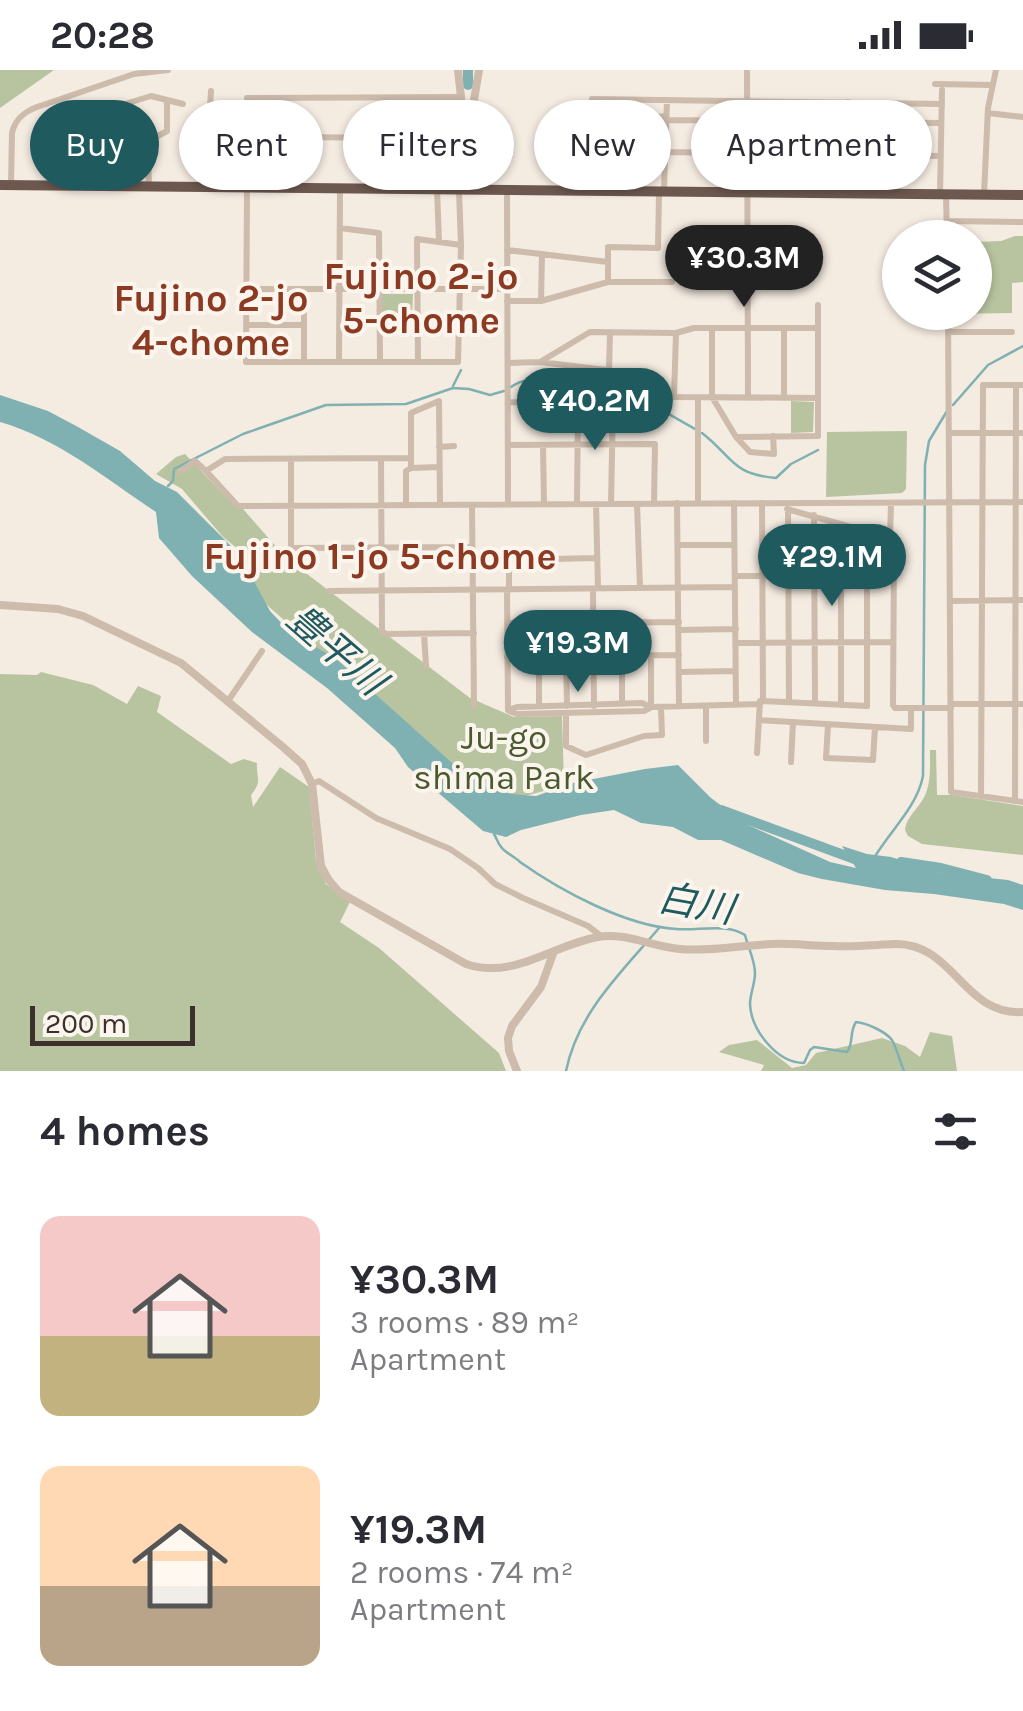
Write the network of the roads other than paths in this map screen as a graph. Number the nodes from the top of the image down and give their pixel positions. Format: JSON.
{"nodes":[{"id":1,"x":168,"y":70,"type":"edge"},
{"id":2,"x":458,"y":70,"type":"edge"},
{"id":3,"x":479,"y":70,"type":"edge"},
{"id":4,"x":747,"y":70,"type":"edge"},
{"id":5,"x":996,"y":70,"type":"edge"},
{"id":6,"x":934,"y":84,"type":"dead end"},
{"id":7,"x":993,"y":85,"type":"junction"},
{"id":8,"x":942,"y":90,"type":"dead end"},
{"id":9,"x":210,"y":91,"type":"dead end"},
{"id":10,"x":418,"y":97,"type":"junction"},
{"id":11,"x":284,"y":98,"type":"joint"},
{"id":12,"x":461,"y":98,"type":"joint"},
{"id":13,"x":138,"y":100,"type":"edge"},
{"id":14,"x":167,"y":100,"type":"junction"},
{"id":15,"x":210,"y":100,"type":"edge"},
{"id":16,"x":248,"y":100,"type":"edge"},
{"id":17,"x":418,"y":100,"type":"edge"},
{"id":18,"x":474,"y":100,"type":"edge"},
{"id":19,"x":592,"y":100,"type":"edge"},
{"id":20,"x":612,"y":100,"type":"edge"},
{"id":21,"x":746,"y":100,"type":"edge"},
{"id":22,"x":179,"y":103,"type":"edge"},
{"id":23,"x":932,"y":104,"type":"edge"},
{"id":24,"x":942,"y":104,"type":"junction"},
{"id":25,"x":988,"y":114,"type":"junction"},
{"id":26,"x":1023,"y":117,"type":"edge"},
{"id":27,"x":932,"y":123,"type":"edge"},
{"id":28,"x":941,"y":123,"type":"junction"},
{"id":29,"x":159,"y":135,"type":"edge"},
{"id":30,"x":932,"y":156,"type":"edge"},
{"id":31,"x":940,"y":156,"type":"junction"},
{"id":32,"x":6,"y":185,"type":"edge"},
{"id":33,"x":323,"y":188,"type":"edge"},
{"id":34,"x":340,"y":188,"type":"junction"},
{"id":35,"x":343,"y":188,"type":"edge"},
{"id":36,"x":246,"y":190,"type":"edge"},
{"id":37,"x":437,"y":190,"type":"edge"},
{"id":38,"x":462,"y":190,"type":"edge"},
{"id":39,"x":507,"y":190,"type":"edge"},
{"id":40,"x":590,"y":190,"type":"edge"},
{"id":41,"x":848,"y":190,"type":"edge"},
{"id":42,"x":624,"y":191,"type":"joint"},
{"id":43,"x":662,"y":191,"type":"junction"},
{"id":44,"x":746,"y":192,"type":"junction"},
{"id":45,"x":848,"y":194,"type":"junction"},
{"id":46,"x":943,"y":195,"type":"junction"},
{"id":47,"x":984,"y":195,"type":"junction"},
{"id":48,"x":1023,"y":196,"type":"edge"},
{"id":49,"x":947,"y":220,"type":"edge"},
{"id":50,"x":992,"y":222,"type":"edge"},
{"id":51,"x":1023,"y":222,"type":"edge"},
{"id":52,"x":340,"y":228,"type":"junction"},
{"id":53,"x":439,"y":242,"type":"junction"},
{"id":54,"x":461,"y":245,"type":"junction"},
{"id":55,"x":507,"y":250,"type":"junction"},
{"id":56,"x":542,"y":254,"type":"junction"},
{"id":57,"x":608,"y":262,"type":"junction"},
{"id":58,"x":608,"y":282,"type":"junction"},
{"id":59,"x":672,"y":282,"type":"dead end"},
{"id":60,"x":246,"y":289,"type":"junction"},
{"id":61,"x":507,"y":289,"type":"junction"},
{"id":62,"x":304,"y":290,"type":"junction"},
{"id":63,"x":338,"y":290,"type":"junction"},
{"id":64,"x":379,"y":290,"type":"junction"},
{"id":65,"x":417,"y":290,"type":"junction"},
{"id":66,"x":459,"y":290,"type":"junction"},
{"id":67,"x":507,"y":301,"type":"junction"},
{"id":68,"x":541,"y":301,"type":"junction"},
{"id":69,"x":818,"y":305,"type":"dead end"},
{"id":70,"x":246,"y":325,"type":"junction"},
{"id":71,"x":304,"y":326,"type":"junction"},
{"id":72,"x":712,"y":328,"type":"junction"},
{"id":73,"x":784,"y":328,"type":"junction"},
{"id":74,"x":818,"y":328,"type":"junction"},
{"id":75,"x":748,"y":329,"type":"junction"},
{"id":76,"x":610,"y":332,"type":"junction"},
{"id":77,"x":948,"y":332,"type":"joint"},
{"id":78,"x":1012,"y":332,"type":"dead end"},
{"id":79,"x":676,"y":333,"type":"junction"},
{"id":80,"x":304,"y":362,"type":"junction"},
{"id":81,"x":339,"y":362,"type":"junction"},
{"id":82,"x":380,"y":362,"type":"junction"},
{"id":83,"x":418,"y":362,"type":"junction"},
{"id":84,"x":540,"y":362,"type":"junction"},
{"id":85,"x":508,"y":363,"type":"junction"},
{"id":86,"x":610,"y":371,"type":"junction"},
{"id":87,"x":1020,"y":385,"type":"edge"},
{"id":88,"x":508,"y":394,"type":"junction"},
{"id":89,"x":674,"y":397,"type":"junction"},
{"id":90,"x":698,"y":397,"type":"junction"},
{"id":91,"x":712,"y":397,"type":"junction"},
{"id":92,"x":748,"y":398,"type":"junction"},
{"id":93,"x":784,"y":398,"type":"junction"},
{"id":94,"x":818,"y":398,"type":"junction"},
{"id":95,"x":578,"y":402,"type":"junction"},
{"id":96,"x":948,"y":433,"type":"junction"},
{"id":97,"x":983,"y":433,"type":"junction"},
{"id":98,"x":1019,"y":433,"type":"edge"},
{"id":99,"x":773,"y":436,"type":"junction"},
{"id":100,"x":736,"y":437,"type":"junction"},
{"id":101,"x":612,"y":444,"type":"junction"},
{"id":102,"x":508,"y":445,"type":"junction"},
{"id":103,"x":543,"y":445,"type":"junction"},
{"id":104,"x":577,"y":445,"type":"junction"},
{"id":105,"x":454,"y":446,"type":"dead end"},
{"id":106,"x":439,"y":447,"type":"junction"},
{"id":107,"x":381,"y":458,"type":"junction"},
{"id":108,"x":411,"y":458,"type":"junction"},
{"id":109,"x":290,"y":459,"type":"junction"},
{"id":110,"x":411,"y":468,"type":"junction"},
{"id":111,"x":439,"y":468,"type":"junction"},
{"id":112,"x":181,"y":471,"type":"dead end"},
{"id":113,"x":206,"y":471,"type":"junction"},
{"id":114,"x":950,"y":502,"type":"junction"},
{"id":115,"x":984,"y":502,"type":"junction"},
{"id":116,"x":1019,"y":502,"type":"edge"},
{"id":117,"x":698,"y":503,"type":"junction"},
{"id":118,"x":762,"y":503,"type":"junction"},
{"id":119,"x":891,"y":503,"type":"junction"},
{"id":120,"x":472,"y":504,"type":"junction"},
{"id":121,"x":508,"y":504,"type":"junction"},
{"id":122,"x":544,"y":504,"type":"junction"},
{"id":123,"x":577,"y":504,"type":"junction"},
{"id":124,"x":596,"y":504,"type":"junction"},
{"id":125,"x":611,"y":504,"type":"junction"},
{"id":126,"x":637,"y":504,"type":"junction"},
{"id":127,"x":654,"y":504,"type":"junction"},
{"id":128,"x":678,"y":504,"type":"junction"},
{"id":129,"x":734,"y":504,"type":"junction"},
{"id":130,"x":406,"y":505,"type":"junction"},
{"id":131,"x":440,"y":505,"type":"junction"},
{"id":132,"x":290,"y":506,"type":"junction"},
{"id":133,"x":381,"y":506,"type":"junction"},
{"id":134,"x":788,"y":508,"type":"junction"},
{"id":135,"x":814,"y":515,"type":"junction"},
{"id":136,"x":890,"y":538,"type":"junction"},
{"id":137,"x":679,"y":545,"type":"junction"},
{"id":138,"x":734,"y":545,"type":"junction"},
{"id":139,"x":472,"y":547,"type":"junction"},
{"id":140,"x":381,"y":548,"type":"junction"},
{"id":141,"x":597,"y":558,"type":"junction"},
{"id":142,"x":735,"y":576,"type":"junction"},
{"id":143,"x":762,"y":576,"type":"junction"},
{"id":144,"x":788,"y":576,"type":"junction"},
{"id":145,"x":814,"y":576,"type":"junction"},
{"id":146,"x":840,"y":576,"type":"junction"},
{"id":147,"x":867,"y":576,"type":"junction"},
{"id":148,"x":894,"y":576,"type":"junction"},
{"id":149,"x":735,"y":587,"type":"junction"},
{"id":150,"x":596,"y":588,"type":"junction"},
{"id":151,"x":640,"y":588,"type":"junction"},
{"id":152,"x":679,"y":588,"type":"junction"},
{"id":153,"x":382,"y":590,"type":"junction"},
{"id":154,"x":472,"y":590,"type":"junction"},
{"id":155,"x":508,"y":590,"type":"junction"},
{"id":156,"x":329,"y":591,"type":"dead end"},
{"id":157,"x":983,"y":600,"type":"junction"},
{"id":158,"x":1019,"y":600,"type":"edge"},
{"id":159,"x":951,"y":601,"type":"junction"},
{"id":160,"x":0,"y":605,"type":"edge"},
{"id":161,"x":594,"y":622,"type":"junction"},
{"id":162,"x":507,"y":623,"type":"junction"},
{"id":163,"x":679,"y":626,"type":"junction"},
{"id":164,"x":736,"y":629,"type":"junction"},
{"id":165,"x":474,"y":633,"type":"junction"},
{"id":166,"x":424,"y":634,"type":"junction"},
{"id":167,"x":736,"y":642,"type":"junction"},
{"id":168,"x":763,"y":642,"type":"junction"},
{"id":169,"x":788,"y":642,"type":"junction"},
{"id":170,"x":815,"y":642,"type":"junction"},
{"id":171,"x":840,"y":642,"type":"junction"},
{"id":172,"x":867,"y":642,"type":"junction"},
{"id":173,"x":893,"y":642,"type":"junction"},
{"id":174,"x":262,"y":651,"type":"dead end"},
{"id":175,"x":651,"y":654,"type":"junction"},
{"id":176,"x":594,"y":655,"type":"junction"},
{"id":177,"x":622,"y":655,"type":"junction"},
{"id":178,"x":679,"y":655,"type":"junction"},
{"id":179,"x":539,"y":656,"type":"junction"},
{"id":180,"x":566,"y":656,"type":"junction"},
{"id":181,"x":507,"y":657,"type":"junction"},
{"id":182,"x":426,"y":666,"type":"dead end"},
{"id":183,"x":679,"y":672,"type":"junction"},
{"id":184,"x":735,"y":672,"type":"junction"},
{"id":185,"x":228,"y":701,"type":"junction"},
{"id":186,"x":761,"y":702,"type":"junction"},
{"id":187,"x":788,"y":702,"type":"junction"},
{"id":188,"x":815,"y":703,"type":"junction"},
{"id":189,"x":622,"y":704,"type":"junction"},
{"id":190,"x":982,"y":704,"type":"junction"},
{"id":191,"x":1019,"y":704,"type":"edge"},
{"id":192,"x":736,"y":705,"type":"junction"},
{"id":193,"x":841,"y":705,"type":"junction"},
{"id":194,"x":474,"y":706,"type":"dead end"},
{"id":195,"x":539,"y":706,"type":"junction"},
{"id":196,"x":679,"y":706,"type":"junction"},
{"id":197,"x":706,"y":706,"type":"junction"},
{"id":198,"x":951,"y":706,"type":"junction"},
{"id":199,"x":651,"y":707,"type":"junction"},
{"id":200,"x":661,"y":707,"type":"junction"},
{"id":201,"x":594,"y":708,"type":"junction"},
{"id":202,"x":913,"y":708,"type":"junction"},
{"id":203,"x":566,"y":709,"type":"junction"},
{"id":204,"x":508,"y":710,"type":"junction"},
{"id":205,"x":759,"y":720,"type":"junction"},
{"id":206,"x":793,"y":722,"type":"junction"},
{"id":207,"x":828,"y":725,"type":"junction"},
{"id":208,"x":874,"y":728,"type":"junction"},
{"id":209,"x":706,"y":742,"type":"dead end"},
{"id":210,"x":757,"y":754,"type":"dead end"},
{"id":211,"x":791,"y":762,"type":"dead end"},
{"id":212,"x":312,"y":784,"type":"junction"},
{"id":213,"x":981,"y":797,"type":"junction"},
{"id":214,"x":1019,"y":801,"type":"edge"},
{"id":215,"x":600,"y":936,"type":"junction"},
{"id":216,"x":554,"y":951,"type":"junction"},
{"id":217,"x":1023,"y":1012,"type":"edge"},
{"id":218,"x":518,"y":1071,"type":"edge"}],
"edges":[{"from":1,"to":32,"type":"street"},
{"from":2,"to":12,"type":"street"},
{"from":3,"to":18,"type":"street"},
{"from":4,"to":21,"type":"street"},
{"from":5,"to":7,"type":"street"},
{"from":6,"to":7,"type":"street"},
{"from":7,"to":25,"type":"street"},
{"from":8,"to":24,"type":"street"},
{"from":9,"to":15,"type":"street"},
{"from":10,"to":11,"type":"street"},
{"from":10,"to":12,"type":"street"},
{"from":10,"to":17,"type":"street"},
{"from":11,"to":16,"type":"street"},
{"from":13,"to":14,"type":"street"},
{"from":14,"to":22,"type":"street"},
{"from":14,"to":29,"type":"street"},
{"from":19,"to":20,"type":"street"},
{"from":23,"to":24,"type":"street"},
{"from":24,"to":28,"type":"street"},
{"from":25,"to":26,"type":"street"},
{"from":25,"to":47,"type":"street"},
{"from":27,"to":28,"type":"street"},
{"from":28,"to":31,"type":"street"},
{"from":30,"to":31,"type":"street"},
{"from":31,"to":46,"type":"street"},
{"from":33,"to":34,"type":"highway"},
{"from":34,"to":35,"type":"highway"},
{"from":34,"to":52,"type":"street"},
{"from":36,"to":60,"type":"street"},
{"from":37,"to":53,"type":"street"},
{"from":38,"to":54,"type":"street"},
{"from":39,"to":55,"type":"street"},
{"from":40,"to":42,"type":"highway"},
{"from":41,"to":45,"type":"street"},
{"from":42,"to":43,"type":"highway"},
{"from":43,"to":44,"type":"highway"},
{"from":43,"to":57,"type":"street"},
{"from":44,"to":45,"type":"highway"},
{"from":44,"to":75,"type":"street"},
{"from":45,"to":46,"type":"highway"},
{"from":46,"to":47,"type":"highway"},
{"from":46,"to":49,"type":"street"},
{"from":47,"to":48,"type":"highway"},
{"from":50,"to":51,"type":"street"},
{"from":52,"to":63,"type":"street"},
{"from":52,"to":64,"type":"street"},
{"from":53,"to":54,"type":"street"},
{"from":53,"to":65,"type":"street"},
{"from":54,"to":66,"type":"street"},
{"from":55,"to":56,"type":"street"},
{"from":55,"to":61,"type":"street"},
{"from":56,"to":57,"type":"street"},
{"from":56,"to":68,"type":"street"},
{"from":57,"to":58,"type":"street"},
{"from":58,"to":59,"type":"street"},
{"from":58,"to":68,"type":"street"},
{"from":60,"to":62,"type":"street"},
{"from":60,"to":70,"type":"street"},
{"from":61,"to":66,"type":"street"},
{"from":61,"to":67,"type":"street"},
{"from":62,"to":63,"type":"street"},
{"from":62,"to":71,"type":"street"},
{"from":63,"to":64,"type":"street"},
{"from":63,"to":81,"type":"street"},
{"from":64,"to":65,"type":"street"},
{"from":64,"to":82,"type":"street"},
{"from":65,"to":66,"type":"street"},
{"from":65,"to":83,"type":"street"},
{"from":66,"to":83,"type":"street"},
{"from":67,"to":68,"type":"street"},
{"from":67,"to":85,"type":"street"},
{"from":69,"to":74,"type":"street"},
{"from":70,"to":71,"type":"street"},
{"from":70,"to":80,"type":"street"},
{"from":71,"to":80,"type":"street"},
{"from":72,"to":75,"type":"street"},
{"from":72,"to":79,"type":"street"},
{"from":72,"to":91,"type":"street"},
{"from":73,"to":74,"type":"street"},
{"from":73,"to":75,"type":"street"},
{"from":73,"to":93,"type":"street"},
{"from":74,"to":94,"type":"street"},
{"from":75,"to":92,"type":"street"},
{"from":76,"to":79,"type":"street"},
{"from":76,"to":84,"type":"street"},
{"from":76,"to":86,"type":"street"},
{"from":77,"to":78,"type":"street"},
{"from":77,"to":96,"type":"street"},
{"from":79,"to":89,"type":"street"},
{"from":80,"to":81,"type":"street"},
{"from":81,"to":82,"type":"street"},
{"from":82,"to":83,"type":"street"},
{"from":84,"to":85,"type":"street"},
{"from":84,"to":86,"type":"street"},
{"from":85,"to":88,"type":"street"},
{"from":86,"to":89,"type":"street"},
{"from":87,"to":97,"type":"street"},
{"from":87,"to":98,"type":"street"},
{"from":88,"to":95,"type":"street"},
{"from":88,"to":102,"type":"street"},
{"from":89,"to":90,"type":"street"},
{"from":90,"to":91,"type":"street"},
{"from":90,"to":117,"type":"street"},
{"from":91,"to":92,"type":"street"},
{"from":91,"to":100,"type":"street"},
{"from":92,"to":93,"type":"street"},
{"from":93,"to":94,"type":"street"},
{"from":94,"to":99,"type":"street"},
{"from":95,"to":101,"type":"street"},
{"from":95,"to":104,"type":"street"},
{"from":96,"to":97,"type":"street"},
{"from":96,"to":114,"type":"street"},
{"from":97,"to":98,"type":"street"},
{"from":97,"to":115,"type":"street"},
{"from":98,"to":116,"type":"street"},
{"from":99,"to":100,"type":"street"},
{"from":99,"to":100,"type":"street"},
{"from":101,"to":104,"type":"street"},
{"from":101,"to":125,"type":"street"},
{"from":101,"to":127,"type":"street"},
{"from":102,"to":103,"type":"street"},
{"from":102,"to":121,"type":"street"},
{"from":103,"to":104,"type":"street"},
{"from":103,"to":122,"type":"street"},
{"from":104,"to":123,"type":"street"},
{"from":105,"to":106,"type":"street"},
{"from":106,"to":108,"type":"street"},
{"from":106,"to":111,"type":"street"},
{"from":107,"to":108,"type":"street"},
{"from":107,"to":109,"type":"street"},
{"from":107,"to":133,"type":"street"},
{"from":108,"to":110,"type":"street"},
{"from":109,"to":113,"type":"street"},
{"from":109,"to":132,"type":"street"},
{"from":110,"to":111,"type":"street"},
{"from":110,"to":130,"type":"street"},
{"from":111,"to":131,"type":"street"},
{"from":112,"to":113,"type":"street"},
{"from":113,"to":132,"type":"street"},
{"from":114,"to":115,"type":"street"},
{"from":114,"to":119,"type":"street"},
{"from":114,"to":159,"type":"street"},
{"from":115,"to":116,"type":"street"},
{"from":115,"to":157,"type":"street"},
{"from":116,"to":158,"type":"street"},
{"from":117,"to":128,"type":"street"},
{"from":117,"to":129,"type":"street"},
{"from":118,"to":119,"type":"street"},
{"from":118,"to":129,"type":"street"},
{"from":118,"to":134,"type":"street"},
{"from":118,"to":143,"type":"street"},
{"from":119,"to":136,"type":"street"},
{"from":120,"to":121,"type":"street"},
{"from":120,"to":131,"type":"street"},
{"from":120,"to":139,"type":"street"},
{"from":121,"to":122,"type":"street"},
{"from":122,"to":123,"type":"street"},
{"from":123,"to":124,"type":"street"},
{"from":124,"to":125,"type":"street"},
{"from":124,"to":141,"type":"street"},
{"from":125,"to":126,"type":"street"},
{"from":126,"to":127,"type":"street"},
{"from":126,"to":151,"type":"street"},
{"from":127,"to":128,"type":"street"},
{"from":128,"to":137,"type":"street"},
{"from":129,"to":138,"type":"street"},
{"from":130,"to":131,"type":"street"},
{"from":130,"to":133,"type":"street"},
{"from":132,"to":133,"type":"street"},
{"from":132,"to":140,"type":"street"},
{"from":133,"to":140,"type":"street"},
{"from":134,"to":135,"type":"street"},
{"from":134,"to":144,"type":"street"},
{"from":135,"to":136,"type":"street"},
{"from":135,"to":145,"type":"street"},
{"from":136,"to":148,"type":"street"},
{"from":137,"to":138,"type":"street"},
{"from":137,"to":152,"type":"street"},
{"from":138,"to":142,"type":"street"},
{"from":139,"to":140,"type":"street"},
{"from":139,"to":154,"type":"street"},
{"from":140,"to":153,"type":"street"},
{"from":141,"to":150,"type":"street"},
{"from":141,"to":155,"type":"street"},
{"from":142,"to":143,"type":"street"},
{"from":142,"to":149,"type":"street"},
{"from":143,"to":144,"type":"street"},
{"from":143,"to":168,"type":"street"},
{"from":144,"to":145,"type":"street"},
{"from":144,"to":169,"type":"street"},
{"from":145,"to":146,"type":"street"},
{"from":145,"to":170,"type":"street"},
{"from":146,"to":147,"type":"street"},
{"from":146,"to":171,"type":"street"},
{"from":147,"to":148,"type":"street"},
{"from":147,"to":172,"type":"street"},
{"from":148,"to":173,"type":"street"},
{"from":149,"to":152,"type":"street"},
{"from":149,"to":164,"type":"street"},
{"from":150,"to":151,"type":"street"},
{"from":150,"to":155,"type":"street"},
{"from":150,"to":161,"type":"street"},
{"from":151,"to":152,"type":"street"},
{"from":152,"to":163,"type":"street"},
{"from":153,"to":154,"type":"street"},
{"from":153,"to":156,"type":"street"},
{"from":153,"to":166,"type":"street"},
{"from":154,"to":155,"type":"street"},
{"from":154,"to":165,"type":"street"},
{"from":155,"to":162,"type":"street"},
{"from":157,"to":158,"type":"street"},
{"from":157,"to":159,"type":"street"},
{"from":157,"to":190,"type":"street"},
{"from":158,"to":191,"type":"street"},
{"from":159,"to":198,"type":"street"},
{"from":160,"to":185,"type":"street"},
{"from":161,"to":162,"type":"street"},
{"from":161,"to":163,"type":"street"},
{"from":161,"to":176,"type":"street"},
{"from":162,"to":181,"type":"street"},
{"from":163,"to":164,"type":"street"},
{"from":163,"to":178,"type":"street"},
{"from":164,"to":167,"type":"street"},
{"from":165,"to":166,"type":"street"},
{"from":165,"to":194,"type":"street"},
{"from":166,"to":182,"type":"street"},
{"from":167,"to":168,"type":"street"},
{"from":167,"to":184,"type":"street"},
{"from":168,"to":169,"type":"street"},
{"from":168,"to":186,"type":"street"},
{"from":169,"to":170,"type":"street"},
{"from":169,"to":187,"type":"street"},
{"from":170,"to":171,"type":"street"},
{"from":170,"to":188,"type":"street"},
{"from":171,"to":172,"type":"street"},
{"from":171,"to":193,"type":"street"},
{"from":172,"to":173,"type":"street"},
{"from":172,"to":193,"type":"street"},
{"from":173,"to":202,"type":"street"},
{"from":174,"to":185,"type":"street"},
{"from":175,"to":177,"type":"street"},
{"from":175,"to":178,"type":"street"},
{"from":175,"to":199,"type":"street"},
{"from":176,"to":177,"type":"street"},
{"from":176,"to":180,"type":"street"},
{"from":176,"to":201,"type":"street"},
{"from":177,"to":189,"type":"street"},
{"from":178,"to":183,"type":"street"},
{"from":179,"to":180,"type":"street"},
{"from":179,"to":181,"type":"street"},
{"from":179,"to":195,"type":"street"},
{"from":180,"to":203,"type":"street"},
{"from":181,"to":204,"type":"street"},
{"from":183,"to":184,"type":"street"},
{"from":183,"to":196,"type":"street"},
{"from":184,"to":192,"type":"street"},
{"from":185,"to":212,"type":"street"},
{"from":186,"to":187,"type":"street"},
{"from":186,"to":192,"type":"street"},
{"from":186,"to":205,"type":"street"},
{"from":187,"to":188,"type":"street"},
{"from":188,"to":193,"type":"street"},
{"from":189,"to":199,"type":"street"},
{"from":189,"to":201,"type":"street"},
{"from":190,"to":191,"type":"street"},
{"from":190,"to":198,"type":"street"},
{"from":190,"to":213,"type":"street"},
{"from":191,"to":214,"type":"street"},
{"from":192,"to":197,"type":"street"},
{"from":195,"to":203,"type":"street"},
{"from":195,"to":204,"type":"street"},
{"from":196,"to":197,"type":"street"},
{"from":196,"to":200,"type":"street"},
{"from":197,"to":209,"type":"street"},
{"from":198,"to":202,"type":"street"},
{"from":198,"to":213,"type":"street"},
{"from":199,"to":200,"type":"street"},
{"from":199,"to":201,"type":"street"},
{"from":200,"to":203,"type":"street"},
{"from":201,"to":203,"type":"street"},
{"from":202,"to":208,"type":"street"},
{"from":203,"to":204,"type":"street"},
{"from":205,"to":206,"type":"street"},
{"from":205,"to":210,"type":"street"},
{"from":206,"to":207,"type":"street"},
{"from":206,"to":211,"type":"street"},
{"from":207,"to":208,"type":"street"},
{"from":207,"to":208,"type":"street"},
{"from":212,"to":215,"type":"street"},
{"from":212,"to":216,"type":"street"},
{"from":213,"to":214,"type":"street"},
{"from":215,"to":216,"type":"street"},
{"from":215,"to":217,"type":"street"},
{"from":216,"to":218,"type":"street"}]}
